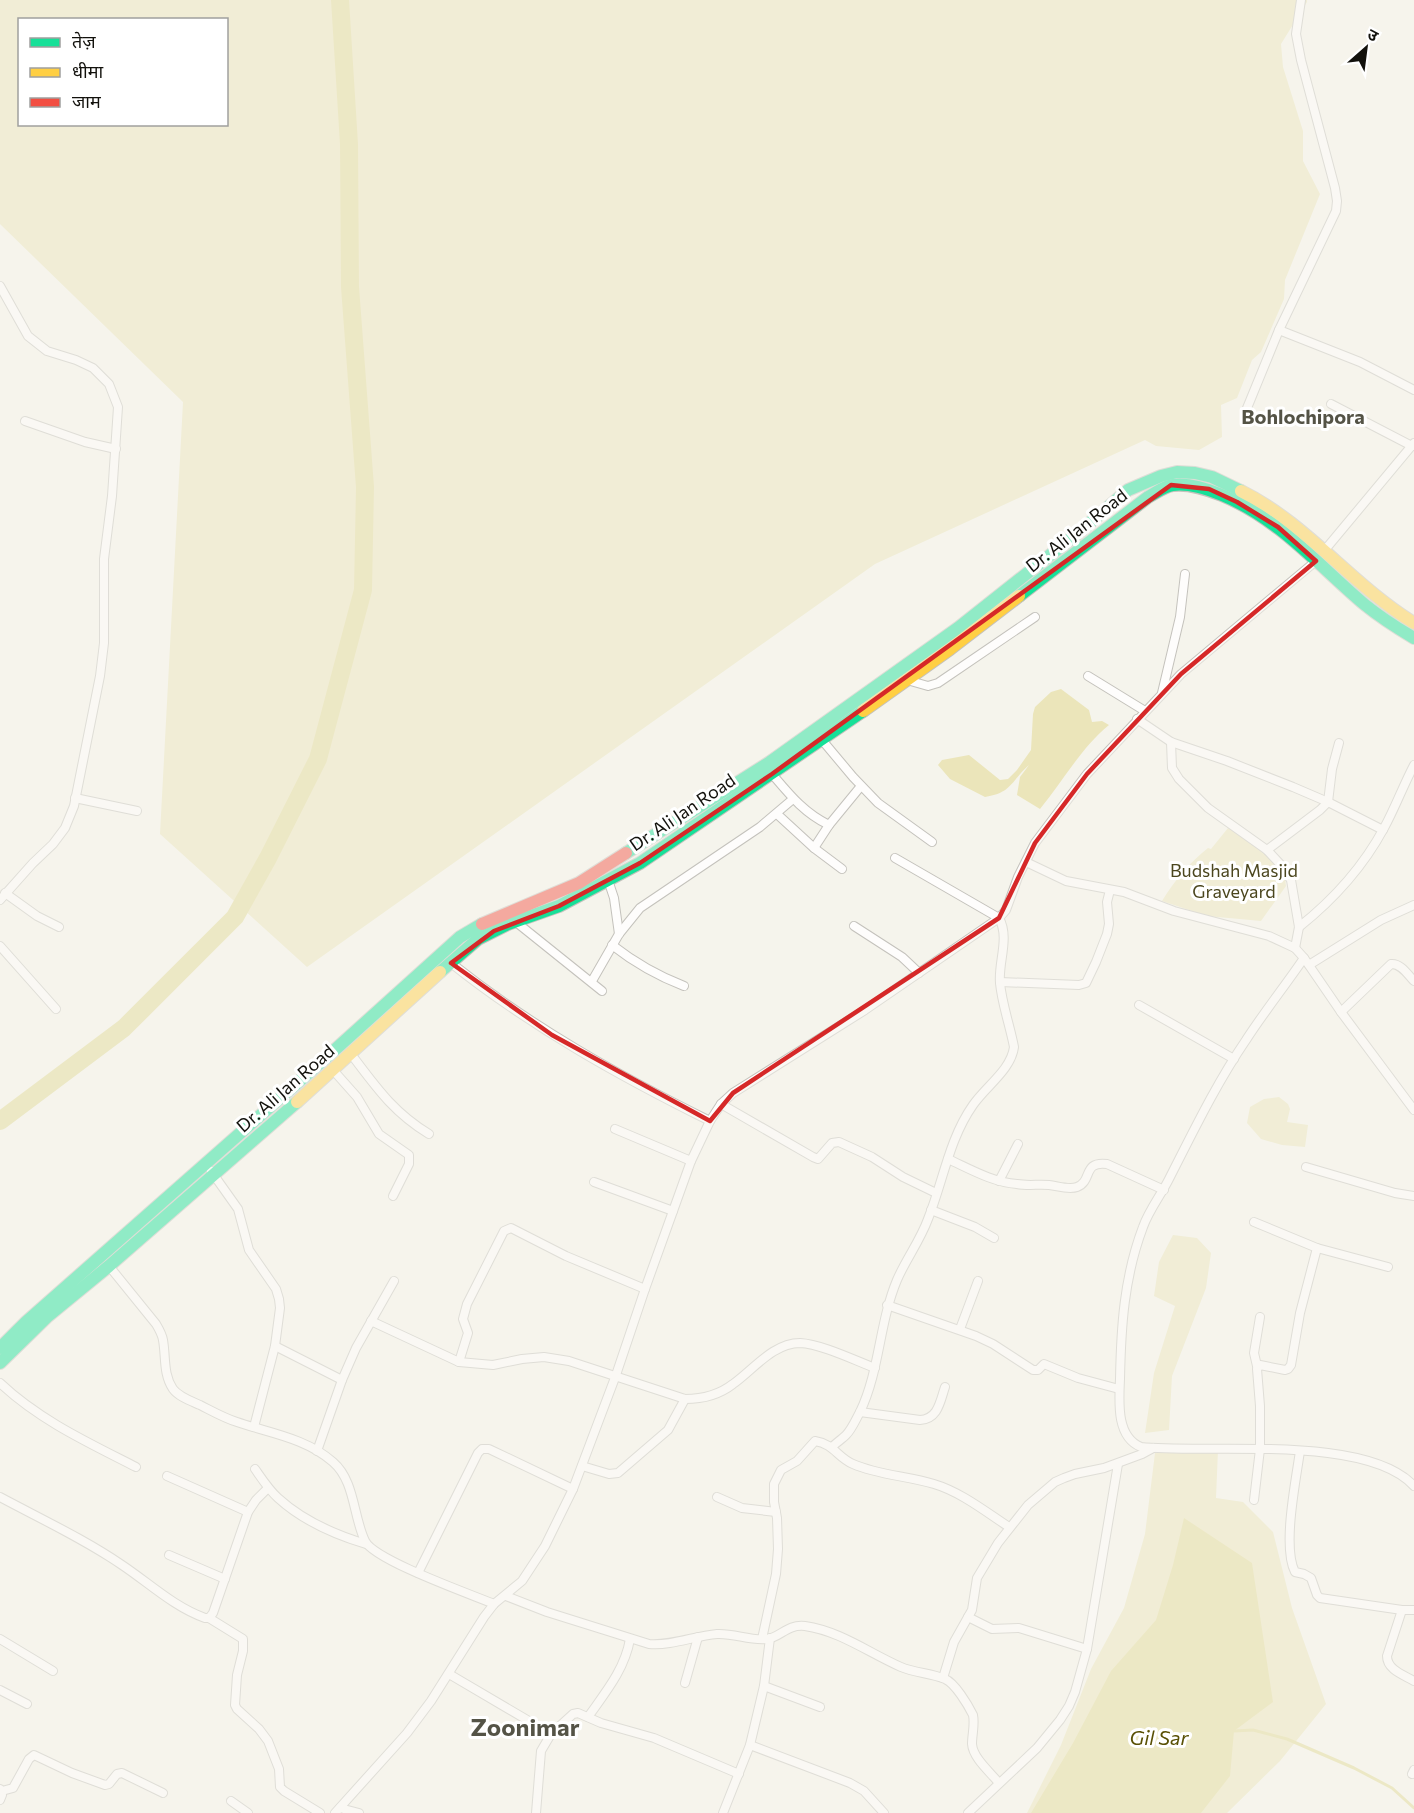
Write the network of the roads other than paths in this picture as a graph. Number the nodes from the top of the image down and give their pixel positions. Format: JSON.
{"nodes":[{"id":1,"x":1301,"y":0,"type":"edge"},
{"id":2,"x":0,"y":286,"type":"edge"},
{"id":3,"x":1279,"y":330,"type":"junction"},
{"id":4,"x":1414,"y":390,"type":"edge"},
{"id":5,"x":1331,"y":404,"type":"dead end"},
{"id":6,"x":1245,"y":413,"type":"dead end"},
{"id":7,"x":25,"y":421,"type":"dead end"},
{"id":8,"x":1413,"y":445,"type":"edge"},
{"id":9,"x":116,"y":449,"type":"junction"},
{"id":10,"x":1320,"y":556,"type":"junction"},
{"id":11,"x":1185,"y":574,"type":"dead end"},
{"id":12,"x":1035,"y":617,"type":"dead end"},
{"id":13,"x":1414,"y":623,"type":"edge"},
{"id":14,"x":1414,"y":638,"type":"edge"},
{"id":15,"x":1088,"y":676,"type":"dead end"},
{"id":16,"x":907,"y":680,"type":"junction"},
{"id":17,"x":1161,"y":693,"type":"junction"},
{"id":18,"x":1145,"y":711,"type":"junction"},
{"id":19,"x":1137,"y":719,"type":"junction"},
{"id":20,"x":822,"y":740,"type":"junction"},
{"id":21,"x":1170,"y":742,"type":"junction"},
{"id":22,"x":1339,"y":743,"type":"dead end"},
{"id":23,"x":1414,"y":765,"type":"edge"},
{"id":24,"x":772,"y":774,"type":"junction"},
{"id":25,"x":861,"y":786,"type":"junction"},
{"id":26,"x":75,"y":798,"type":"junction"},
{"id":27,"x":793,"y":799,"type":"junction"},
{"id":28,"x":1328,"y":802,"type":"junction"},
{"id":29,"x":137,"y":811,"type":"dead end"},
{"id":30,"x":777,"y":814,"type":"junction"},
{"id":31,"x":829,"y":825,"type":"junction"},
{"id":32,"x":1383,"y":830,"type":"junction"},
{"id":33,"x":932,"y":842,"type":"dead end"},
{"id":34,"x":814,"y":848,"type":"junction"},
{"id":35,"x":1267,"y":850,"type":"junction"},
{"id":36,"x":895,"y":858,"type":"dead end"},
{"id":37,"x":1026,"y":862,"type":"junction"},
{"id":38,"x":842,"y":869,"type":"dead end"},
{"id":39,"x":609,"y":880,"type":"junction"},
{"id":40,"x":1110,"y":890,"type":"junction"},
{"id":41,"x":3,"y":897,"type":"edge"},
{"id":42,"x":1414,"y":905,"type":"edge"},
{"id":43,"x":999,"y":918,"type":"junction"},
{"id":44,"x":516,"y":922,"type":"junction"},
{"id":45,"x":854,"y":926,"type":"dead end"},
{"id":46,"x":59,"y":927,"type":"dead end"},
{"id":47,"x":1299,"y":927,"type":"junction"},
{"id":48,"x":619,"y":934,"type":"junction"},
{"id":49,"x":612,"y":945,"type":"junction"},
{"id":50,"x":0,"y":946,"type":"edge"},
{"id":51,"x":1294,"y":948,"type":"junction"},
{"id":52,"x":1306,"y":962,"type":"junction"},
{"id":53,"x":451,"y":963,"type":"junction"},
{"id":54,"x":919,"y":973,"type":"junction"},
{"id":55,"x":592,"y":981,"type":"junction"},
{"id":56,"x":1414,"y":981,"type":"edge"},
{"id":57,"x":1000,"y":982,"type":"junction"},
{"id":58,"x":684,"y":986,"type":"dead end"},
{"id":59,"x":602,"y":991,"type":"dead end"},
{"id":60,"x":1139,"y":1005,"type":"dead end"},
{"id":61,"x":56,"y":1009,"type":"dead end"},
{"id":62,"x":1341,"y":1012,"type":"junction"},
{"id":63,"x":351,"y":1054,"type":"junction"},
{"id":64,"x":1234,"y":1059,"type":"junction"},
{"id":65,"x":333,"y":1070,"type":"junction"},
{"id":66,"x":721,"y":1104,"type":"junction"},
{"id":67,"x":1414,"y":1110,"type":"edge"},
{"id":68,"x":710,"y":1121,"type":"junction"},
{"id":69,"x":615,"y":1129,"type":"dead end"},
{"id":70,"x":429,"y":1134,"type":"dead end"},
{"id":71,"x":1018,"y":1144,"type":"dead end"},
{"id":72,"x":948,"y":1159,"type":"junction"},
{"id":73,"x":691,"y":1161,"type":"junction"},
{"id":74,"x":205,"y":1165,"type":"junction"},
{"id":75,"x":1306,"y":1167,"type":"dead end"},
{"id":76,"x":214,"y":1174,"type":"junction"},
{"id":77,"x":999,"y":1181,"type":"junction"},
{"id":78,"x":594,"y":1182,"type":"dead end"},
{"id":79,"x":1164,"y":1190,"type":"junction"},
{"id":80,"x":936,"y":1194,"type":"junction"},
{"id":81,"x":393,"y":1197,"type":"dead end"},
{"id":82,"x":1414,"y":1197,"type":"edge"},
{"id":83,"x":931,"y":1210,"type":"junction"},
{"id":84,"x":673,"y":1211,"type":"junction"},
{"id":85,"x":1254,"y":1222,"type":"dead end"},
{"id":86,"x":994,"y":1238,"type":"dead end"},
{"id":87,"x":1317,"y":1248,"type":"junction"},
{"id":88,"x":109,"y":1266,"type":"junction"},
{"id":89,"x":1388,"y":1267,"type":"dead end"},
{"id":90,"x":394,"y":1281,"type":"dead end"},
{"id":91,"x":978,"y":1281,"type":"dead end"},
{"id":92,"x":645,"y":1289,"type":"junction"},
{"id":93,"x":887,"y":1305,"type":"junction"},
{"id":94,"x":1260,"y":1317,"type":"dead end"},
{"id":95,"x":371,"y":1322,"type":"junction"},
{"id":96,"x":960,"y":1329,"type":"junction"},
{"id":97,"x":275,"y":1346,"type":"junction"},
{"id":98,"x":0,"y":1348,"type":"edge"},
{"id":99,"x":459,"y":1362,"type":"junction"},
{"id":100,"x":0,"y":1363,"type":"edge"},
{"id":101,"x":1257,"y":1366,"type":"junction"},
{"id":102,"x":875,"y":1368,"type":"junction"},
{"id":103,"x":616,"y":1375,"type":"junction"},
{"id":104,"x":342,"y":1380,"type":"junction"},
{"id":105,"x":0,"y":1383,"type":"edge"},
{"id":106,"x":945,"y":1387,"type":"dead end"},
{"id":107,"x":1119,"y":1389,"type":"junction"},
{"id":108,"x":685,"y":1399,"type":"junction"},
{"id":109,"x":860,"y":1412,"type":"junction"},
{"id":110,"x":254,"y":1427,"type":"junction"},
{"id":111,"x":832,"y":1447,"type":"junction"},
{"id":112,"x":1153,"y":1448,"type":"junction"},
{"id":113,"x":1260,"y":1449,"type":"junction"},
{"id":114,"x":317,"y":1451,"type":"junction"},
{"id":115,"x":1300,"y":1451,"type":"junction"},
{"id":116,"x":1118,"y":1464,"type":"junction"},
{"id":117,"x":582,"y":1466,"type":"junction"},
{"id":118,"x":136,"y":1467,"type":"dead end"},
{"id":119,"x":255,"y":1469,"type":"dead end"},
{"id":120,"x":167,"y":1476,"type":"dead end"},
{"id":121,"x":1411,"y":1478,"type":"edge"},
{"id":122,"x":1414,"y":1486,"type":"edge"},
{"id":123,"x":268,"y":1488,"type":"junction"},
{"id":124,"x":573,"y":1489,"type":"junction"},
{"id":125,"x":0,"y":1497,"type":"edge"},
{"id":126,"x":717,"y":1497,"type":"dead end"},
{"id":127,"x":1254,"y":1500,"type":"dead end"},
{"id":128,"x":248,"y":1512,"type":"junction"},
{"id":129,"x":776,"y":1512,"type":"junction"},
{"id":130,"x":1009,"y":1527,"type":"junction"},
{"id":131,"x":366,"y":1544,"type":"junction"},
{"id":132,"x":169,"y":1555,"type":"dead end"},
{"id":133,"x":418,"y":1573,"type":"junction"},
{"id":134,"x":225,"y":1580,"type":"junction"},
{"id":135,"x":506,"y":1596,"type":"junction"},
{"id":136,"x":494,"y":1604,"type":"junction"},
{"id":137,"x":1402,"y":1610,"type":"junction"},
{"id":138,"x":1414,"y":1610,"type":"edge"},
{"id":139,"x":968,"y":1617,"type":"junction"},
{"id":140,"x":209,"y":1618,"type":"junction"},
{"id":141,"x":698,"y":1637,"type":"junction"},
{"id":142,"x":0,"y":1639,"type":"edge"},
{"id":143,"x":630,"y":1639,"type":"junction"},
{"id":144,"x":766,"y":1639,"type":"junction"},
{"id":145,"x":1087,"y":1649,"type":"junction"},
{"id":146,"x":53,"y":1671,"type":"dead end"},
{"id":147,"x":449,"y":1674,"type":"junction"},
{"id":148,"x":943,"y":1678,"type":"junction"},
{"id":149,"x":1414,"y":1681,"type":"edge"},
{"id":150,"x":685,"y":1683,"type":"dead end"},
{"id":151,"x":764,"y":1686,"type":"junction"},
{"id":152,"x":0,"y":1690,"type":"edge"},
{"id":153,"x":27,"y":1704,"type":"dead end"},
{"id":154,"x":820,"y":1707,"type":"dead end"},
{"id":155,"x":588,"y":1717,"type":"junction"},
{"id":156,"x":551,"y":1734,"type":"junction"},
{"id":157,"x":750,"y":1745,"type":"junction"},
{"id":158,"x":739,"y":1774,"type":"junction"},
{"id":159,"x":999,"y":1783,"type":"junction"},
{"id":160,"x":1,"y":1790,"type":"edge"},
{"id":161,"x":163,"y":1793,"type":"dead end"},
{"id":162,"x":0,"y":1800,"type":"edge"},
{"id":163,"x":231,"y":1801,"type":"dead end"},
{"id":164,"x":338,"y":1810,"type":"edge"},
{"id":165,"x":248,"y":1813,"type":"edge"},
{"id":166,"x":320,"y":1813,"type":"edge"},
{"id":167,"x":358,"y":1813,"type":"edge"},
{"id":168,"x":536,"y":1813,"type":"edge"},
{"id":169,"x":723,"y":1813,"type":"edge"},
{"id":170,"x":884,"y":1813,"type":"edge"},
{"id":171,"x":968,"y":1813,"type":"edge"}],
"edges":[{"from":1,"to":3,"type":"street"},
{"from":2,"to":9,"type":"street"},
{"from":3,"to":4,"type":"street"},
{"from":3,"to":6,"type":"street"},
{"from":5,"to":8,"type":"street"},
{"from":7,"to":9,"type":"street"},
{"from":8,"to":10,"type":"street"},
{"from":9,"to":26,"type":"street"},
{"from":10,"to":13,"type":"main road","name":"Dr. Ali Jan Road"},
{"from":10,"to":14,"type":"main road","name":"Dr. Ali Jan Road"},
{"from":10,"to":16,"type":"main road","name":"Dr. Ali Jan Road"},
{"from":10,"to":17,"type":"street"},
{"from":10,"to":74,"type":"main road","name":"Dr. Ali Jan Road"},
{"from":11,"to":17,"type":"street"},
{"from":12,"to":16,"type":"street"},
{"from":15,"to":18,"type":"street"},
{"from":16,"to":20,"type":"main road","name":"Dr. Ali Jan Road"},
{"from":17,"to":18,"type":"street"},
{"from":18,"to":19,"type":"street"},
{"from":19,"to":21,"type":"street"},
{"from":19,"to":37,"type":"street"},
{"from":20,"to":24,"type":"main road","name":"Dr. Ali Jan Road"},
{"from":20,"to":25,"type":"street"},
{"from":21,"to":28,"type":"street"},
{"from":21,"to":35,"type":"street"},
{"from":22,"to":28,"type":"street"},
{"from":23,"to":32,"type":"street"},
{"from":24,"to":27,"type":"street"},
{"from":24,"to":39,"type":"main road","name":"Dr. Ali Jan Road"},
{"from":25,"to":31,"type":"street"},
{"from":25,"to":33,"type":"street"},
{"from":26,"to":29,"type":"street"},
{"from":26,"to":41,"type":"street"},
{"from":27,"to":30,"type":"street"},
{"from":27,"to":31,"type":"street"},
{"from":28,"to":32,"type":"street"},
{"from":28,"to":35,"type":"street"},
{"from":30,"to":34,"type":"street"},
{"from":30,"to":48,"type":"street"},
{"from":31,"to":34,"type":"street"},
{"from":32,"to":47,"type":"street"},
{"from":34,"to":38,"type":"street"},
{"from":35,"to":47,"type":"street"},
{"from":36,"to":43,"type":"street"},
{"from":37,"to":40,"type":"street"},
{"from":37,"to":43,"type":"street"},
{"from":39,"to":44,"type":"main road","name":"Dr. Ali Jan Road"},
{"from":39,"to":48,"type":"street"},
{"from":40,"to":51,"type":"street"},
{"from":40,"to":57,"type":"street"},
{"from":41,"to":46,"type":"street"},
{"from":42,"to":52,"type":"street"},
{"from":43,"to":54,"type":"street"},
{"from":43,"to":57,"type":"street"},
{"from":44,"to":53,"type":"main road","name":"Dr. Ali Jan Road"},
{"from":44,"to":55,"type":"street"},
{"from":45,"to":54,"type":"street"},
{"from":47,"to":51,"type":"street"},
{"from":48,"to":49,"type":"street"},
{"from":49,"to":55,"type":"street"},
{"from":49,"to":58,"type":"street"},
{"from":50,"to":61,"type":"street"},
{"from":51,"to":52,"type":"street"},
{"from":52,"to":62,"type":"street"},
{"from":52,"to":64,"type":"street"},
{"from":53,"to":63,"type":"main road","name":"Dr. Ali Jan Road"},
{"from":53,"to":68,"type":"street"},
{"from":54,"to":66,"type":"street"},
{"from":55,"to":59,"type":"street"},
{"from":56,"to":62,"type":"street"},
{"from":57,"to":72,"type":"street"},
{"from":60,"to":64,"type":"street"},
{"from":62,"to":67,"type":"street"},
{"from":63,"to":65,"type":"main road","name":"Dr. Ali Jan Road"},
{"from":63,"to":70,"type":"street"},
{"from":64,"to":79,"type":"street"},
{"from":65,"to":76,"type":"main road","name":"Dr. Ali Jan Road"},
{"from":65,"to":81,"type":"street"},
{"from":66,"to":68,"type":"street"},
{"from":66,"to":80,"type":"street"},
{"from":68,"to":73,"type":"street"},
{"from":69,"to":73,"type":"street"},
{"from":71,"to":77,"type":"street"},
{"from":72,"to":77,"type":"street"},
{"from":72,"to":80,"type":"street"},
{"from":73,"to":84,"type":"street"},
{"from":74,"to":76,"type":"street"},
{"from":74,"to":98,"type":"main road","name":"Dr. Ali Jan Road"},
{"from":75,"to":82,"type":"street"},
{"from":76,"to":88,"type":"main road","name":"Dr. Ali Jan Road"},
{"from":76,"to":97,"type":"street"},
{"from":77,"to":79,"type":"street"},
{"from":78,"to":84,"type":"street"},
{"from":79,"to":107,"type":"street"},
{"from":80,"to":83,"type":"street"},
{"from":83,"to":86,"type":"street"},
{"from":83,"to":93,"type":"street"},
{"from":84,"to":92,"type":"street"},
{"from":85,"to":87,"type":"street"},
{"from":87,"to":89,"type":"street"},
{"from":87,"to":101,"type":"street"},
{"from":88,"to":100,"type":"main road","name":"Dr. Ali Jan Road"},
{"from":88,"to":110,"type":"street"},
{"from":90,"to":95,"type":"street"},
{"from":91,"to":96,"type":"street"},
{"from":92,"to":99,"type":"street"},
{"from":92,"to":103,"type":"street"},
{"from":93,"to":96,"type":"street"},
{"from":93,"to":102,"type":"street"},
{"from":94,"to":101,"type":"street"},
{"from":95,"to":99,"type":"street"},
{"from":95,"to":104,"type":"street"},
{"from":96,"to":107,"type":"street"},
{"from":97,"to":104,"type":"street"},
{"from":97,"to":110,"type":"street"},
{"from":99,"to":103,"type":"street"},
{"from":101,"to":113,"type":"street"},
{"from":102,"to":108,"type":"street"},
{"from":102,"to":109,"type":"street"},
{"from":103,"to":108,"type":"street"},
{"from":103,"to":117,"type":"street"},
{"from":104,"to":114,"type":"street"},
{"from":105,"to":118,"type":"street"},
{"from":106,"to":109,"type":"street"},
{"from":107,"to":112,"type":"street"},
{"from":108,"to":117,"type":"street"},
{"from":109,"to":111,"type":"street"},
{"from":110,"to":114,"type":"street"},
{"from":111,"to":129,"type":"street"},
{"from":111,"to":130,"type":"street"},
{"from":112,"to":113,"type":"street"},
{"from":112,"to":116,"type":"street"},
{"from":113,"to":115,"type":"street"},
{"from":113,"to":127,"type":"street"},
{"from":114,"to":131,"type":"street"},
{"from":115,"to":121,"type":"street"},
{"from":115,"to":137,"type":"street"},
{"from":116,"to":130,"type":"street"},
{"from":116,"to":145,"type":"street"},
{"from":117,"to":124,"type":"street"},
{"from":119,"to":123,"type":"street"},
{"from":120,"to":128,"type":"street"},
{"from":121,"to":122,"type":"street"},
{"from":123,"to":128,"type":"street"},
{"from":123,"to":131,"type":"street"},
{"from":124,"to":133,"type":"street"},
{"from":124,"to":135,"type":"street"},
{"from":125,"to":140,"type":"street"},
{"from":126,"to":129,"type":"street"},
{"from":128,"to":134,"type":"street"},
{"from":129,"to":144,"type":"street"},
{"from":130,"to":139,"type":"street"},
{"from":131,"to":133,"type":"street"},
{"from":132,"to":134,"type":"street"},
{"from":133,"to":136,"type":"street"},
{"from":134,"to":140,"type":"street"},
{"from":135,"to":136,"type":"street"},
{"from":135,"to":143,"type":"street"},
{"from":136,"to":147,"type":"street"},
{"from":137,"to":138,"type":"street"},
{"from":137,"to":149,"type":"street"},
{"from":139,"to":145,"type":"street"},
{"from":139,"to":148,"type":"street"},
{"from":140,"to":166,"type":"street"},
{"from":141,"to":143,"type":"street"},
{"from":141,"to":144,"type":"street"},
{"from":141,"to":150,"type":"street"},
{"from":142,"to":146,"type":"street"},
{"from":143,"to":155,"type":"street"},
{"from":144,"to":148,"type":"street"},
{"from":144,"to":151,"type":"street"},
{"from":145,"to":159,"type":"street"},
{"from":147,"to":156,"type":"street"},
{"from":147,"to":164,"type":"street"},
{"from":148,"to":159,"type":"street"},
{"from":151,"to":154,"type":"street"},
{"from":151,"to":157,"type":"street"},
{"from":152,"to":153,"type":"street"},
{"from":155,"to":156,"type":"street"},
{"from":155,"to":158,"type":"street"},
{"from":156,"to":168,"type":"street"},
{"from":157,"to":158,"type":"street"},
{"from":157,"to":170,"type":"street"},
{"from":158,"to":169,"type":"street"},
{"from":159,"to":171,"type":"street"},
{"from":160,"to":161,"type":"street"},
{"from":160,"to":162,"type":"street"},
{"from":163,"to":165,"type":"street"},
{"from":164,"to":167,"type":"street"}]}
